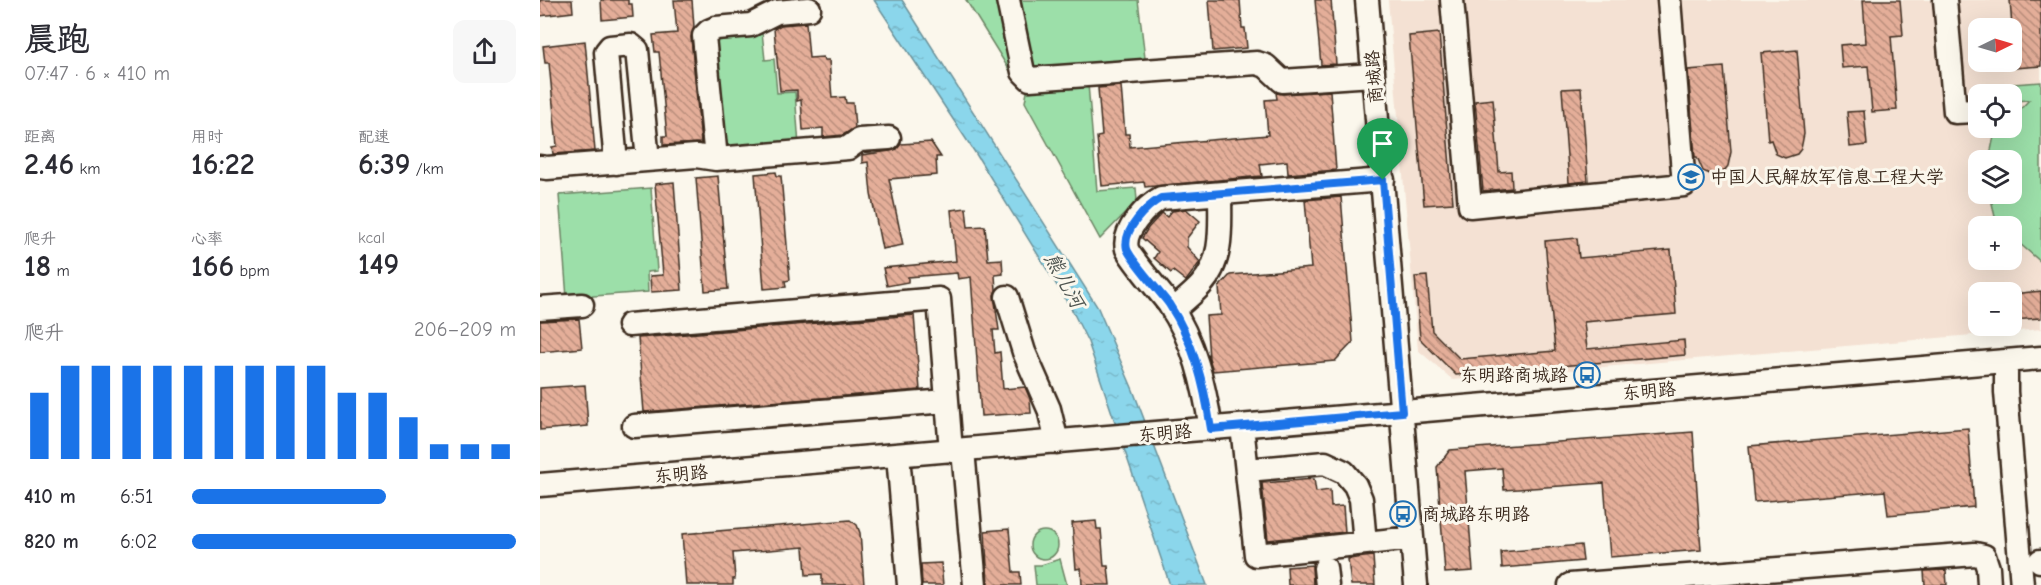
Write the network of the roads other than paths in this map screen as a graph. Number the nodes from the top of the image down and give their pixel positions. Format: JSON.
{"nodes":[{"id":1,"x":1008,"y":0,"type":"edge"},
{"id":2,"x":1367,"y":0,"type":"edge"},
{"id":3,"x":1374,"y":0,"type":"edge"},
{"id":4,"x":1452,"y":0,"type":"edge"},
{"id":5,"x":1669,"y":0,"type":"edge"},
{"id":6,"x":1946,"y":0,"type":"edge"},
{"id":7,"x":809,"y":9,"type":"dead end"},
{"id":8,"x":1373,"y":75,"type":"junction"},
{"id":9,"x":1968,"y":111,"type":"edge"},
{"id":10,"x":889,"y":138,"type":"dead end"},
{"id":11,"x":716,"y":159,"type":"junction"},
{"id":12,"x":648,"y":160,"type":"junction"},
{"id":13,"x":616,"y":163,"type":"junction"},
{"id":14,"x":540,"y":167,"type":"edge"},
{"id":15,"x":1383,"y":180,"type":"junction"},
{"id":16,"x":1220,"y":194,"type":"junction"},
{"id":17,"x":1007,"y":297,"type":"dead end"},
{"id":18,"x":582,"y":305,"type":"dead end"},
{"id":19,"x":540,"y":308,"type":"edge"},
{"id":20,"x":1173,"y":311,"type":"junction"},
{"id":21,"x":629,"y":325,"type":"dead end"},
{"id":22,"x":2041,"y":357,"type":"edge"},
{"id":23,"x":2006,"y":361,"type":"junction"},
{"id":24,"x":947,"y":401,"type":"junction"},
{"id":25,"x":1402,"y":412,"type":"junction"},
{"id":26,"x":634,"y":426,"type":"dead end"},
{"id":27,"x":1242,"y":426,"type":"junction"},
{"id":28,"x":1211,"y":429,"type":"junction"},
{"id":29,"x":1057,"y":442,"type":"junction"},
{"id":30,"x":957,"y":450,"type":"junction"},
{"id":31,"x":898,"y":455,"type":"junction"},
{"id":32,"x":1246,"y":470,"type":"junction"},
{"id":33,"x":540,"y":486,"type":"edge"},
{"id":34,"x":1412,"y":538,"type":"junction"},
{"id":35,"x":1365,"y":543,"type":"junction"},
{"id":36,"x":909,"y":585,"type":"edge"},
{"id":37,"x":975,"y":585,"type":"edge"},
{"id":38,"x":1416,"y":585,"type":"edge"},
{"id":39,"x":1570,"y":585,"type":"edge"},
{"id":40,"x":1989,"y":585,"type":"edge"},
{"id":41,"x":2022,"y":585,"type":"edge"}],
"edges":[{"from":1,"to":8,"type":"street"},
{"from":2,"to":3,"type":"street"},
{"from":2,"to":8,"type":"street","name":"商城路"},
{"from":4,"to":5,"type":"street"},
{"from":6,"to":9,"type":"street"},
{"from":7,"to":11,"type":"street"},
{"from":8,"to":15,"type":"street","name":"商城路"},
{"from":10,"to":11,"type":"street"},
{"from":11,"to":12,"type":"street"},
{"from":12,"to":13,"type":"street"},
{"from":12,"to":13,"type":"street"},
{"from":13,"to":14,"type":"street"},
{"from":15,"to":16,"type":"street"},
{"from":15,"to":25,"type":"street","name":"商城路"},
{"from":16,"to":20,"type":"street"},
{"from":16,"to":20,"type":"street"},
{"from":17,"to":29,"type":"street"},
{"from":18,"to":19,"type":"street"},
{"from":20,"to":28,"type":"street"},
{"from":21,"to":24,"type":"street"},
{"from":22,"to":23,"type":"street","name":"东明路"},
{"from":23,"to":25,"type":"street","name":"东明路"},
{"from":23,"to":41,"type":"street"},
{"from":24,"to":26,"type":"street"},
{"from":24,"to":30,"type":"street"},
{"from":25,"to":27,"type":"street","name":"东明路"},
{"from":25,"to":34,"type":"street","name":"商城路"},
{"from":27,"to":28,"type":"street","name":"东明路"},
{"from":27,"to":32,"type":"street"},
{"from":28,"to":29,"type":"street","name":"东明路"},
{"from":29,"to":30,"type":"street","name":"东明路"},
{"from":30,"to":31,"type":"street","name":"东明路"},
{"from":30,"to":37,"type":"street"},
{"from":31,"to":33,"type":"street","name":"东明路"},
{"from":31,"to":36,"type":"street"},
{"from":32,"to":35,"type":"street"},
{"from":32,"to":35,"type":"street"},
{"from":34,"to":35,"type":"street"},
{"from":34,"to":38,"type":"street","name":"商城路"},
{"from":39,"to":40,"type":"street"}]}
